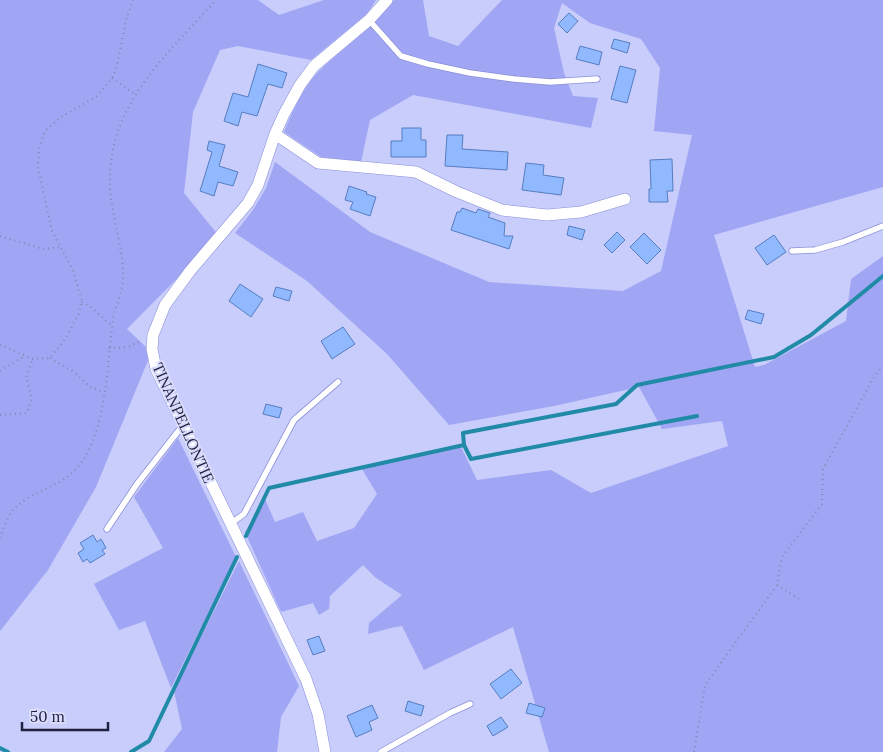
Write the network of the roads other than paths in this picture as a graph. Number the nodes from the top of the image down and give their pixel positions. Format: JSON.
{"nodes":[{"id":1,"x":387,"y":0,"type":"edge"},
{"id":2,"x":369,"y":20,"type":"junction"},
{"id":3,"x":598,"y":79,"type":"dead end"},
{"id":4,"x":275,"y":134,"type":"junction"},
{"id":5,"x":625,"y":199,"type":"dead end"},
{"id":6,"x":883,"y":226,"type":"edge"},
{"id":7,"x":792,"y":251,"type":"dead end"},
{"id":8,"x":338,"y":382,"type":"dead end"},
{"id":9,"x":183,"y":425,"type":"junction"},
{"id":10,"x":230,"y":524,"type":"junction"},
{"id":11,"x":107,"y":529,"type":"dead end"},
{"id":12,"x":470,"y":704,"type":"dead end"},
{"id":13,"x":326,"y":752,"type":"edge"},
{"id":14,"x":382,"y":752,"type":"edge"}],
"edges":[{"from":1,"to":2,"type":"street","name":"TINANPELLONTIE"},
{"from":2,"to":3,"type":"lane"},
{"from":2,"to":4,"type":"street","name":"TINANPELLONTIE"},
{"from":4,"to":5,"type":"street"},
{"from":4,"to":9,"type":"street","name":"TINANPELLONTIE"},
{"from":6,"to":7,"type":"lane"},
{"from":8,"to":10,"type":"lane"},
{"from":9,"to":10,"type":"street","name":"TINANPELLONTIE"},
{"from":9,"to":11,"type":"lane"},
{"from":10,"to":13,"type":"street","name":"TINANPELLONTIE"},
{"from":12,"to":14,"type":"lane"}]}
